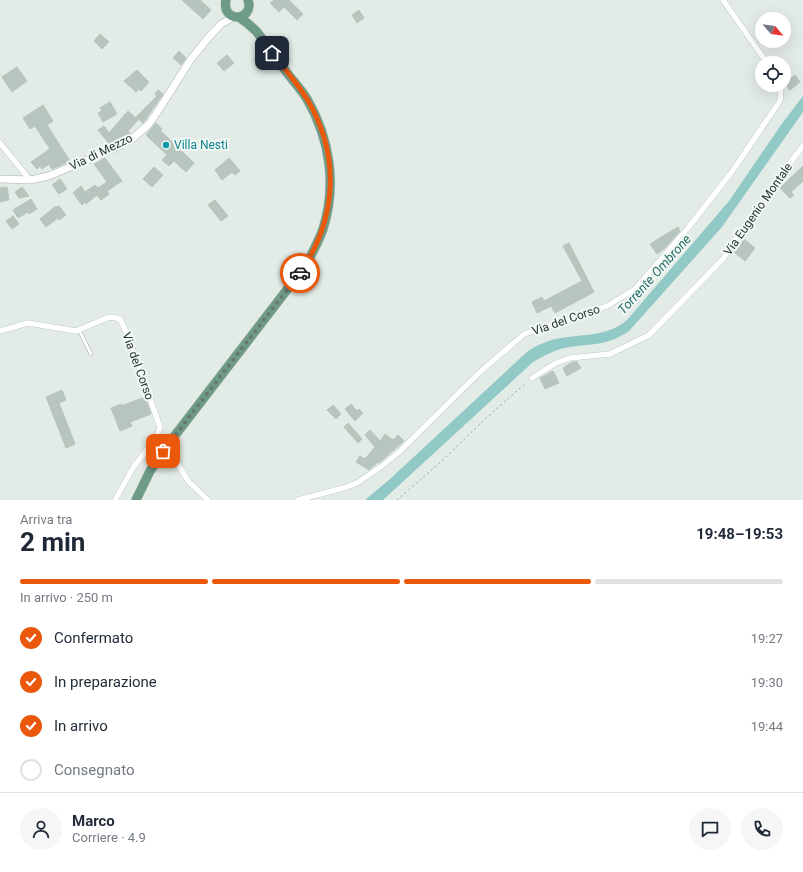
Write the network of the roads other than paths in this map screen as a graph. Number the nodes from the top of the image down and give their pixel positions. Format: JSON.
{"nodes":[{"id":1,"x":226,"y":0,"type":"edge"},
{"id":2,"x":248,"y":0,"type":"edge"},
{"id":3,"x":723,"y":0,"type":"edge"},
{"id":4,"x":226,"y":10,"type":"junction"},
{"id":5,"x":248,"y":10,"type":"junction"},
{"id":6,"x":237,"y":17,"type":"junction"},
{"id":7,"x":221,"y":24,"type":"junction"},
{"id":8,"x":255,"y":30,"type":"junction"},
{"id":9,"x":762,"y":56,"type":"edge"},
{"id":10,"x":781,"y":92,"type":"edge"},
{"id":11,"x":0,"y":143,"type":"edge"},
{"id":12,"x":803,"y":146,"type":"edge"},
{"id":13,"x":0,"y":179,"type":"edge"},
{"id":14,"x":30,"y":180,"type":"junction"},
{"id":15,"x":79,"y":330,"type":"junction"},
{"id":16,"x":0,"y":331,"type":"edge"},
{"id":17,"x":91,"y":354,"type":"dead end"},
{"id":18,"x":532,"y":378,"type":"road end"},
{"id":19,"x":174,"y":457,"type":"dead end"},
{"id":20,"x":115,"y":500,"type":"edge"},
{"id":21,"x":136,"y":500,"type":"edge"},
{"id":22,"x":208,"y":500,"type":"edge"},
{"id":23,"x":298,"y":500,"type":"edge"}],
"edges":[{"from":1,"to":4,"type":"main road"},
{"from":2,"to":5,"type":"main road"},
{"from":3,"to":9,"type":"street"},
{"from":4,"to":6,"type":"main road"},
{"from":4,"to":7,"type":"street"},
{"from":5,"to":6,"type":"main road"},
{"from":5,"to":8,"type":"main road"},
{"from":6,"to":7,"type":"street"},
{"from":6,"to":8,"type":"main road"},
{"from":7,"to":14,"type":"street","name":"Via di Mezzo"},
{"from":8,"to":21,"type":"main road"},
{"from":10,"to":23,"type":"street","name":"Via del Corso"},
{"from":11,"to":14,"type":"street"},
{"from":12,"to":18,"type":"street","name":"Via Eugenio Montale"},
{"from":13,"to":14,"type":"street","name":"Via di Mezzo"},
{"from":15,"to":16,"type":"street","name":"Via del Corso"},
{"from":15,"to":17,"type":"lane"},
{"from":15,"to":20,"type":"street","name":"Via del Corso"},
{"from":19,"to":22,"type":"street"}]}
